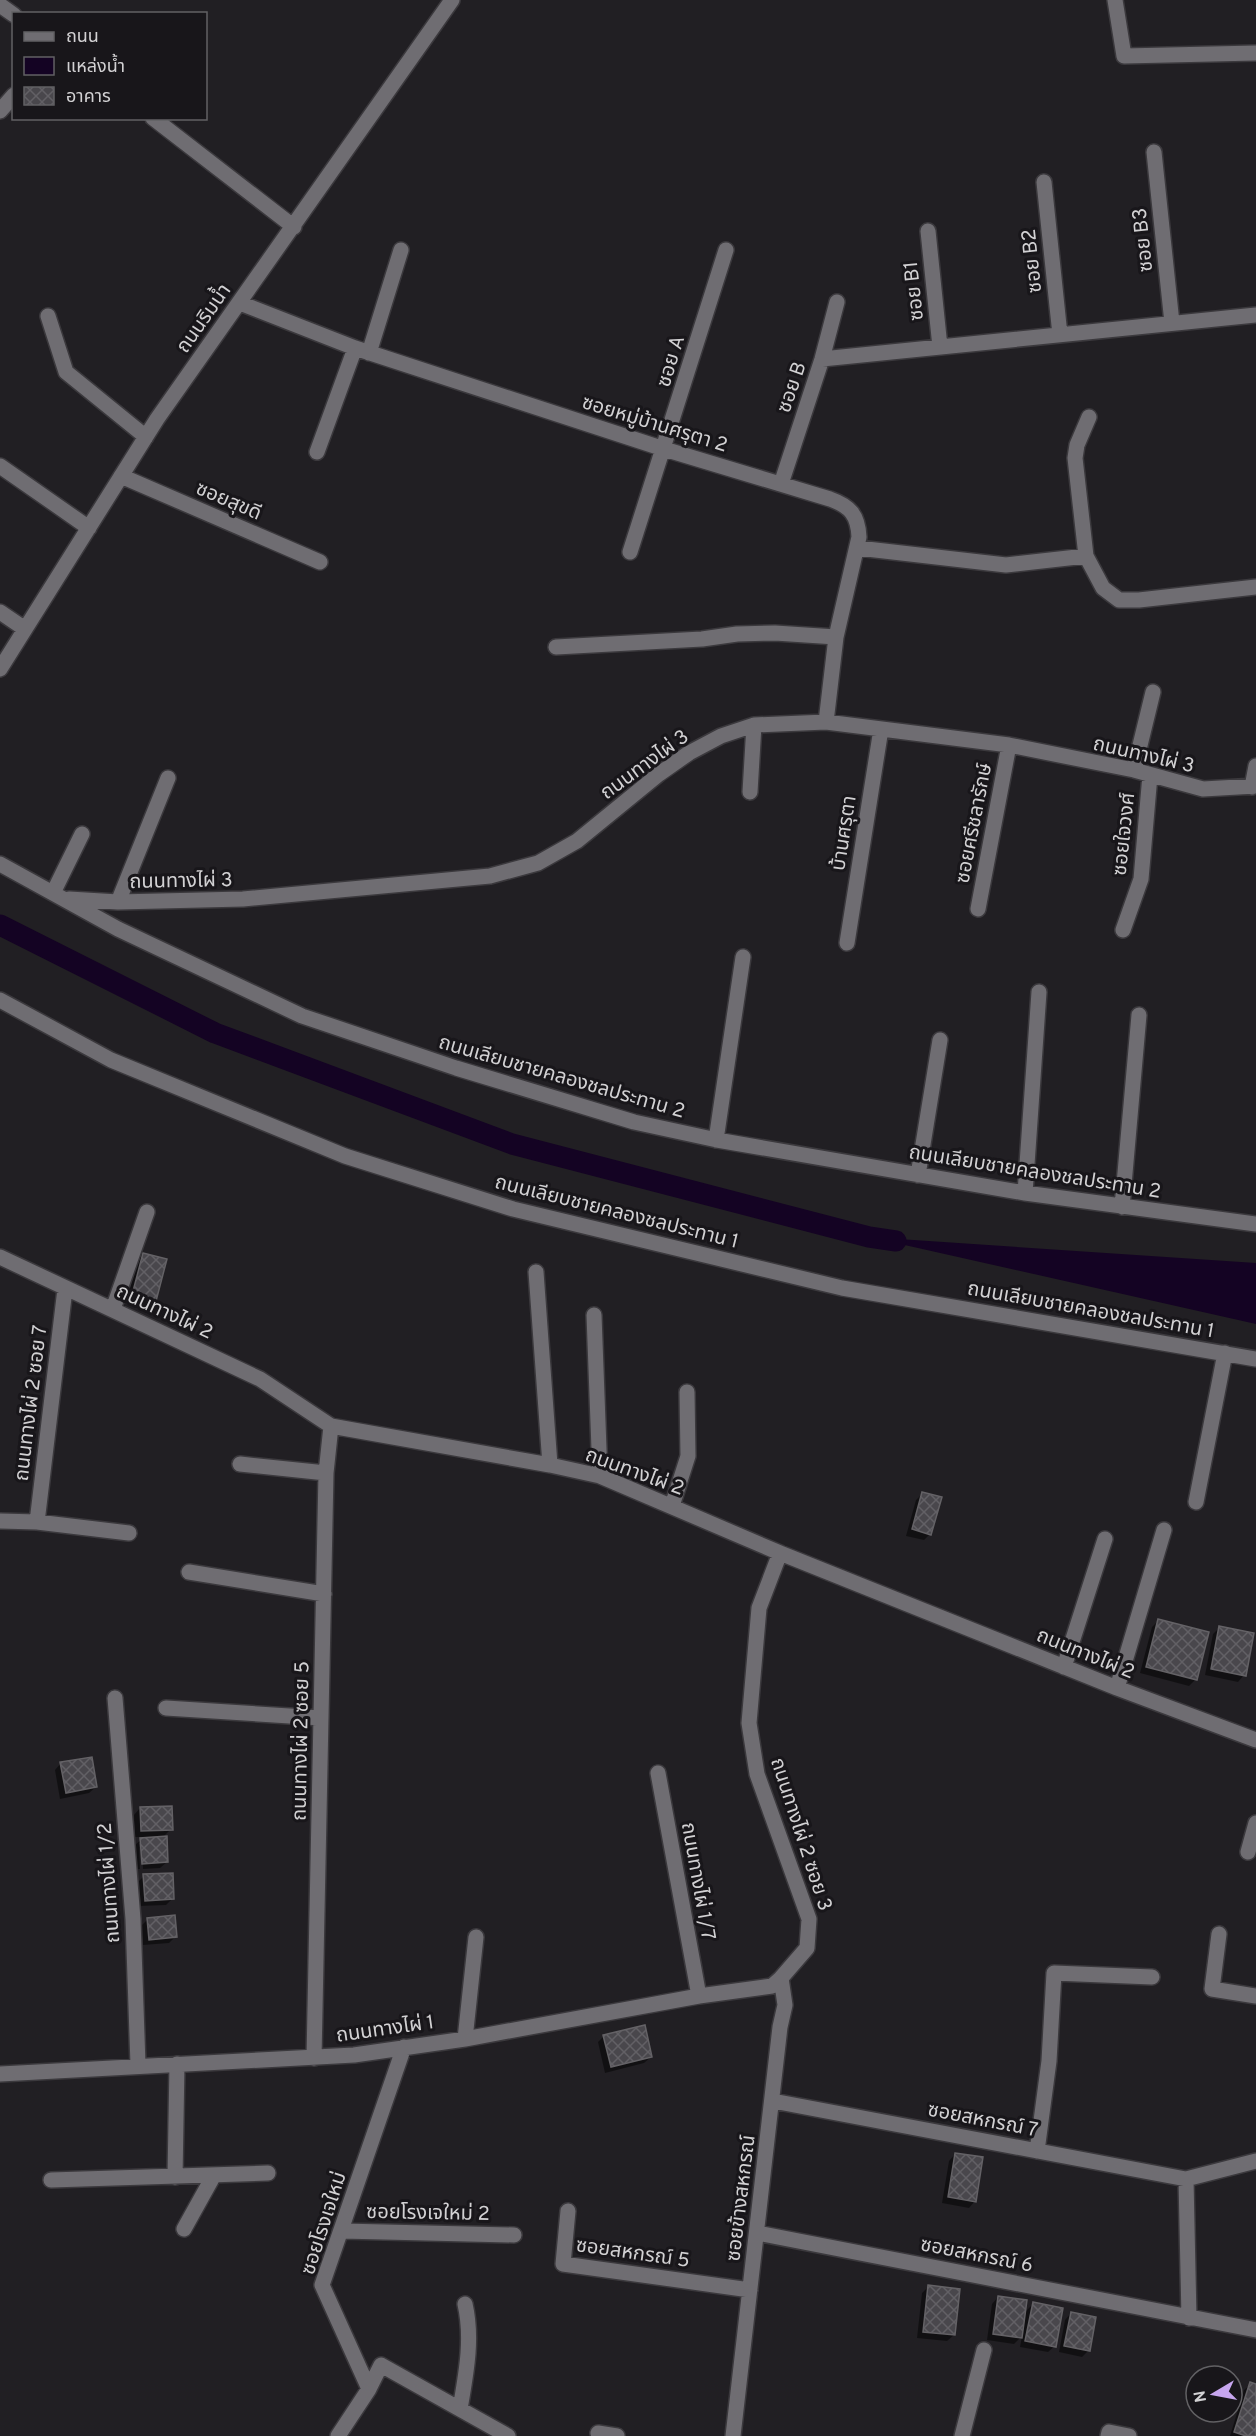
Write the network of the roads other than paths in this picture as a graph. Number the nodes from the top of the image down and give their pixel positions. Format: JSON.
{"nodes":[{"id":1,"x":452,"y":0,"type":"edge"},
{"id":2,"x":1115,"y":0,"type":"edge"},
{"id":3,"x":1256,"y":53,"type":"edge"},
{"id":4,"x":12,"y":97,"type":"edge"},
{"id":5,"x":0,"y":111,"type":"edge"},
{"id":6,"x":156,"y":120,"type":"edge"},
{"id":7,"x":1154,"y":152,"type":"dead end"},
{"id":8,"x":1044,"y":182,"type":"dead end"},
{"id":9,"x":294,"y":227,"type":"junction"},
{"id":10,"x":928,"y":231,"type":"dead end"},
{"id":11,"x":401,"y":250,"type":"dead end"},
{"id":12,"x":726,"y":250,"type":"dead end"},
{"id":13,"x":837,"y":302,"type":"dead end"},
{"id":14,"x":240,"y":303,"type":"junction"},
{"id":15,"x":1256,"y":315,"type":"edge"},
{"id":16,"x":48,"y":316,"type":"dead end"},
{"id":17,"x":1172,"y":324,"type":"junction"},
{"id":18,"x":1059,"y":335,"type":"junction"},
{"id":19,"x":940,"y":347,"type":"junction"},
{"id":20,"x":362,"y":350,"type":"junction"},
{"id":21,"x":822,"y":359,"type":"junction"},
{"id":22,"x":1089,"y":417,"type":"dead end"},
{"id":23,"x":146,"y":437,"type":"junction"},
{"id":24,"x":664,"y":449,"type":"junction"},
{"id":25,"x":317,"y":452,"type":"dead end"},
{"id":26,"x":0,"y":466,"type":"edge"},
{"id":27,"x":122,"y":476,"type":"junction"},
{"id":28,"x":781,"y":484,"type":"junction"},
{"id":29,"x":89,"y":528,"type":"junction"},
{"id":30,"x":858,"y":548,"type":"junction"},
{"id":31,"x":630,"y":552,"type":"dead end"},
{"id":32,"x":1086,"y":556,"type":"junction"},
{"id":33,"x":320,"y":562,"type":"dead end"},
{"id":34,"x":1256,"y":587,"type":"edge"},
{"id":35,"x":0,"y":612,"type":"edge"},
{"id":36,"x":25,"y":629,"type":"junction"},
{"id":37,"x":836,"y":637,"type":"junction"},
{"id":38,"x":556,"y":647,"type":"dead end"},
{"id":39,"x":0,"y":669,"type":"edge"},
{"id":40,"x":1153,"y":692,"type":"dead end"},
{"id":41,"x":826,"y":722,"type":"junction"},
{"id":42,"x":754,"y":725,"type":"junction"},
{"id":43,"x":881,"y":729,"type":"junction"},
{"id":44,"x":1009,"y":745,"type":"junction"},
{"id":45,"x":1256,"y":766,"type":"edge"},
{"id":46,"x":1134,"y":771,"type":"junction"},
{"id":47,"x":1150,"y":775,"type":"junction"},
{"id":48,"x":168,"y":778,"type":"dead end"},
{"id":49,"x":1254,"y":786,"type":"edge"},
{"id":50,"x":750,"y":792,"type":"dead end"},
{"id":51,"x":82,"y":834,"type":"dead end"},
{"id":52,"x":0,"y":864,"type":"edge"},
{"id":53,"x":58,"y":896,"type":"junction"},
{"id":54,"x":118,"y":902,"type":"junction"},
{"id":55,"x":978,"y":909,"type":"dead end"},
{"id":56,"x":1123,"y":930,"type":"dead end"},
{"id":57,"x":847,"y":943,"type":"dead end"},
{"id":58,"x":743,"y":957,"type":"dead end"},
{"id":59,"x":1039,"y":992,"type":"dead end"},
{"id":60,"x":0,"y":1000,"type":"edge"},
{"id":61,"x":1140,"y":1015,"type":"dead end"},
{"id":62,"x":940,"y":1040,"type":"dead end"},
{"id":63,"x":716,"y":1140,"type":"junction"},
{"id":64,"x":918,"y":1175,"type":"junction"},
{"id":65,"x":1025,"y":1193,"type":"junction"},
{"id":66,"x":1122,"y":1207,"type":"junction"},
{"id":67,"x":147,"y":1212,"type":"dead end"},
{"id":68,"x":1256,"y":1224,"type":"edge"},
{"id":69,"x":0,"y":1257,"type":"edge"},
{"id":70,"x":536,"y":1272,"type":"dead end"},
{"id":71,"x":64,"y":1289,"type":"junction"},
{"id":72,"x":113,"y":1309,"type":"junction"},
{"id":73,"x":594,"y":1315,"type":"dead end"},
{"id":74,"x":1226,"y":1353,"type":"junction"},
{"id":75,"x":1256,"y":1359,"type":"edge"},
{"id":76,"x":687,"y":1392,"type":"dead end"},
{"id":77,"x":332,"y":1425,"type":"junction"},
{"id":78,"x":240,"y":1464,"type":"dead end"},
{"id":79,"x":550,"y":1465,"type":"junction"},
{"id":80,"x":326,"y":1473,"type":"junction"},
{"id":81,"x":600,"y":1476,"type":"junction"},
{"id":82,"x":1196,"y":1502,"type":"dead end"},
{"id":83,"x":672,"y":1506,"type":"junction"},
{"id":84,"x":0,"y":1521,"type":"edge"},
{"id":85,"x":37,"y":1522,"type":"junction"},
{"id":86,"x":1164,"y":1530,"type":"dead end"},
{"id":87,"x":129,"y":1533,"type":"dead end"},
{"id":88,"x":1105,"y":1539,"type":"dead end"},
{"id":89,"x":780,"y":1553,"type":"junction"},
{"id":90,"x":189,"y":1572,"type":"dead end"},
{"id":91,"x":324,"y":1594,"type":"junction"},
{"id":92,"x":1064,"y":1667,"type":"junction"},
{"id":93,"x":1117,"y":1688,"type":"junction"},
{"id":94,"x":115,"y":1698,"type":"dead end"},
{"id":95,"x":166,"y":1708,"type":"dead end"},
{"id":96,"x":321,"y":1718,"type":"junction"},
{"id":97,"x":1256,"y":1740,"type":"edge"},
{"id":98,"x":658,"y":1773,"type":"dead end"},
{"id":99,"x":1256,"y":1823,"type":"edge"},
{"id":100,"x":1248,"y":1852,"type":"dead end"},
{"id":101,"x":1219,"y":1934,"type":"dead end"},
{"id":102,"x":476,"y":1937,"type":"dead end"},
{"id":103,"x":1152,"y":1977,"type":"dead end"},
{"id":104,"x":777,"y":1982,"type":"junction"},
{"id":105,"x":699,"y":1996,"type":"junction"},
{"id":106,"x":1256,"y":1996,"type":"edge"},
{"id":107,"x":465,"y":2039,"type":"junction"},
{"id":108,"x":404,"y":2048,"type":"junction"},
{"id":109,"x":314,"y":2058,"type":"junction"},
{"id":110,"x":177,"y":2064,"type":"junction"},
{"id":111,"x":138,"y":2065,"type":"junction"},
{"id":112,"x":0,"y":2074,"type":"edge"},
{"id":113,"x":773,"y":2102,"type":"junction"},
{"id":114,"x":1037,"y":2151,"type":"junction"},
{"id":115,"x":1256,"y":2161,"type":"edge"},
{"id":116,"x":268,"y":2173,"type":"dead end"},
{"id":117,"x":214,"y":2175,"type":"junction"},
{"id":118,"x":175,"y":2176,"type":"junction"},
{"id":119,"x":1186,"y":2179,"type":"junction"},
{"id":120,"x":51,"y":2180,"type":"dead end"},
{"id":121,"x":568,"y":2211,"type":"dead end"},
{"id":122,"x":184,"y":2229,"type":"dead end"},
{"id":123,"x":342,"y":2231,"type":"junction"},
{"id":124,"x":757,"y":2234,"type":"junction"},
{"id":125,"x":514,"y":2235,"type":"dead end"},
{"id":126,"x":750,"y":2289,"type":"junction"},
{"id":127,"x":465,"y":2304,"type":"dead end"},
{"id":128,"x":1190,"y":2318,"type":"junction"},
{"id":129,"x":1256,"y":2330,"type":"edge"},
{"id":130,"x":984,"y":2350,"type":"dead end"},
{"id":131,"x":369,"y":2389,"type":"junction"},
{"id":132,"x":460,"y":2409,"type":"junction"},
{"id":133,"x":598,"y":2433,"type":"dead end"},
{"id":134,"x":1108,"y":2434,"type":"edge"},
{"id":135,"x":338,"y":2436,"type":"edge"},
{"id":136,"x":508,"y":2436,"type":"edge"},
{"id":137,"x":616,"y":2436,"type":"edge"},
{"id":138,"x":733,"y":2436,"type":"edge"},
{"id":139,"x":962,"y":2436,"type":"edge"},
{"id":140,"x":1129,"y":2436,"type":"edge"}],
"edges":[{"from":1,"to":9,"type":"street","name":"ถนนริมน้ำ"},
{"from":2,"to":3,"type":"street"},
{"from":4,"to":5,"type":"street"},
{"from":6,"to":9,"type":"street"},
{"from":7,"to":17,"type":"street","name":"ซอย B3"},
{"from":8,"to":18,"type":"street","name":"ซอย B2"},
{"from":9,"to":14,"type":"street","name":"ถนนริมน้ำ"},
{"from":10,"to":19,"type":"street","name":"ซอย B1"},
{"from":11,"to":20,"type":"street"},
{"from":12,"to":24,"type":"street","name":"ซอย A"},
{"from":13,"to":21,"type":"street","name":"ซอย B"},
{"from":14,"to":20,"type":"street","name":"ซอยหมู่บ้านศรุตา 2"},
{"from":14,"to":23,"type":"street","name":"ถนนริมน้ำ"},
{"from":15,"to":17,"type":"street"},
{"from":16,"to":23,"type":"street"},
{"from":17,"to":18,"type":"street"},
{"from":18,"to":19,"type":"street"},
{"from":19,"to":21,"type":"street"},
{"from":20,"to":24,"type":"street","name":"ซอยหมู่บ้านศรุตา 2"},
{"from":20,"to":25,"type":"street"},
{"from":21,"to":28,"type":"street","name":"ซอย B"},
{"from":22,"to":32,"type":"street"},
{"from":23,"to":27,"type":"street","name":"ถนนริมน้ำ"},
{"from":24,"to":28,"type":"street","name":"ซอยหมู่บ้านศรุตา 2"},
{"from":24,"to":31,"type":"street","name":"ซอย A"},
{"from":26,"to":29,"type":"street"},
{"from":27,"to":29,"type":"street","name":"ถนนริมน้ำ"},
{"from":27,"to":33,"type":"street","name":"ซอยสุขดี"},
{"from":28,"to":30,"type":"street","name":"ซอยหมู่บ้านศรุตา 2"},
{"from":29,"to":36,"type":"street","name":"ถนนริมน้ำ"},
{"from":30,"to":32,"type":"street"},
{"from":30,"to":37,"type":"street","name":"ซอยหมู่บ้านศรุตา 2"},
{"from":32,"to":34,"type":"street"},
{"from":35,"to":36,"type":"street"},
{"from":36,"to":39,"type":"street","name":"ถนนริมน้ำ"},
{"from":37,"to":38,"type":"street"},
{"from":37,"to":41,"type":"street","name":"ซอยหมู่บ้านศรุตา 2"},
{"from":40,"to":46,"type":"street"},
{"from":41,"to":42,"type":"street","name":"ถนนทางไผ่ 3"},
{"from":41,"to":43,"type":"street","name":"ถนนทางไผ่ 3"},
{"from":42,"to":50,"type":"street"},
{"from":42,"to":54,"type":"street","name":"ถนนทางไผ่ 3"},
{"from":43,"to":44,"type":"street","name":"ถนนทางไผ่ 3"},
{"from":43,"to":57,"type":"street","name":"บ้านศรุตา"},
{"from":44,"to":46,"type":"street","name":"ถนนทางไผ่ 3"},
{"from":44,"to":55,"type":"street","name":"ซอยศรีชลารักษ์"},
{"from":45,"to":49,"type":"street"},
{"from":46,"to":47,"type":"street","name":"ถนนทางไผ่ 3"},
{"from":47,"to":49,"type":"street","name":"ถนนทางไผ่ 3"},
{"from":47,"to":56,"type":"street","name":"ซอยใจวงศ์"},
{"from":48,"to":54,"type":"street"},
{"from":51,"to":53,"type":"street"},
{"from":52,"to":53,"type":"street","name":"ถนนเลียบชายคลองชลประทาน 2"},
{"from":53,"to":54,"type":"street","name":"ถนนทางไผ่ 3"},
{"from":53,"to":63,"type":"street","name":"ถนนเลียบชายคลองชลประทาน 2"},
{"from":58,"to":63,"type":"street"},
{"from":59,"to":65,"type":"street"},
{"from":60,"to":74,"type":"street","name":"ถนนเลียบชายคลองชลประทาน 1"},
{"from":61,"to":66,"type":"street"},
{"from":62,"to":64,"type":"street"},
{"from":63,"to":64,"type":"street","name":"ถนนเลียบชายคลองชลประทาน 2"},
{"from":64,"to":65,"type":"street","name":"ถนนเลียบชายคลองชลประทาน 2"},
{"from":65,"to":66,"type":"street","name":"ถนนเลียบชายคลองชลประทาน 2"},
{"from":66,"to":68,"type":"street","name":"ถนนเลียบชายคลองชลประทาน 2"},
{"from":67,"to":72,"type":"street"},
{"from":69,"to":71,"type":"street","name":"ถนนทางไผ่ 2"},
{"from":70,"to":79,"type":"street"},
{"from":71,"to":72,"type":"street","name":"ถนนทางไผ่ 2"},
{"from":71,"to":85,"type":"street","name":"ถนนทางไผ่ 2 ซอย 7"},
{"from":72,"to":77,"type":"street","name":"ถนนทางไผ่ 2"},
{"from":73,"to":81,"type":"street"},
{"from":74,"to":75,"type":"street","name":"ถนนเลียบชายคลองชลประทาน 1"},
{"from":74,"to":82,"type":"street"},
{"from":76,"to":83,"type":"street"},
{"from":77,"to":79,"type":"street","name":"ถนนทางไผ่ 2"},
{"from":77,"to":80,"type":"street","name":"ถนนทางไผ่ 2 ซอย 5"},
{"from":78,"to":80,"type":"street"},
{"from":79,"to":81,"type":"street","name":"ถนนทางไผ่ 2"},
{"from":80,"to":91,"type":"street","name":"ถนนทางไผ่ 2 ซอย 5"},
{"from":81,"to":83,"type":"street","name":"ถนนทางไผ่ 2"},
{"from":83,"to":89,"type":"street","name":"ถนนทางไผ่ 2"},
{"from":84,"to":85,"type":"street"},
{"from":85,"to":87,"type":"street"},
{"from":86,"to":93,"type":"street"},
{"from":88,"to":92,"type":"street"},
{"from":89,"to":92,"type":"street","name":"ถนนทางไผ่ 2"},
{"from":89,"to":104,"type":"street","name":"ถนนทางไผ่ 2 ซอย 3"},
{"from":90,"to":91,"type":"street"},
{"from":91,"to":96,"type":"street","name":"ถนนทางไผ่ 2 ซอย 5"},
{"from":92,"to":93,"type":"street","name":"ถนนทางไผ่ 2"},
{"from":93,"to":97,"type":"street","name":"ถนนทางไผ่ 2"},
{"from":94,"to":111,"type":"street","name":"ถนนทางไผ่ 1/2"},
{"from":95,"to":96,"type":"street"},
{"from":96,"to":109,"type":"street","name":"ถนนทางไผ่ 2 ซอย 5"},
{"from":98,"to":105,"type":"street","name":"ถนนทางไผ่ 1/7"},
{"from":99,"to":100,"type":"street"},
{"from":101,"to":106,"type":"street"},
{"from":102,"to":107,"type":"street"},
{"from":103,"to":114,"type":"street"},
{"from":104,"to":105,"type":"street","name":"ถนนทางไผ่ 1"},
{"from":104,"to":113,"type":"street","name":"ซอยข้างสหกรณ์"},
{"from":105,"to":107,"type":"street","name":"ถนนทางไผ่ 1"},
{"from":107,"to":108,"type":"street","name":"ถนนทางไผ่ 1"},
{"from":108,"to":109,"type":"street","name":"ถนนทางไผ่ 1"},
{"from":108,"to":123,"type":"street","name":"ซอยโรงเจใหม่"},
{"from":109,"to":110,"type":"street","name":"ถนนทางไผ่ 1"},
{"from":110,"to":111,"type":"street","name":"ถนนทางไผ่ 1"},
{"from":110,"to":118,"type":"street"},
{"from":111,"to":112,"type":"street","name":"ถนนทางไผ่ 1"},
{"from":113,"to":114,"type":"street","name":"ซอยสหกรณ์ 7"},
{"from":113,"to":124,"type":"street","name":"ซอยข้างสหกรณ์"},
{"from":114,"to":119,"type":"street","name":"ซอยสหกรณ์ 7"},
{"from":115,"to":119,"type":"street"},
{"from":116,"to":117,"type":"street"},
{"from":117,"to":118,"type":"street"},
{"from":117,"to":122,"type":"street"},
{"from":118,"to":120,"type":"street"},
{"from":119,"to":128,"type":"street"},
{"from":121,"to":126,"type":"street","name":"ซอยสหกรณ์ 5"},
{"from":123,"to":125,"type":"street","name":"ซอยโรงเจใหม่ 2"},
{"from":123,"to":131,"type":"street","name":"ซอยโรงเจใหม่"},
{"from":124,"to":126,"type":"street","name":"ซอยข้างสหกรณ์"},
{"from":124,"to":128,"type":"street","name":"ซอยสหกรณ์ 6"},
{"from":126,"to":138,"type":"street","name":"ซอยข้างสหกรณ์"},
{"from":127,"to":132,"type":"street"},
{"from":128,"to":129,"type":"street","name":"ซอยสหกรณ์ 6"},
{"from":130,"to":139,"type":"street"},
{"from":131,"to":132,"type":"street"},
{"from":131,"to":135,"type":"street"},
{"from":132,"to":136,"type":"street"},
{"from":133,"to":137,"type":"street"},
{"from":134,"to":140,"type":"street"}]}
